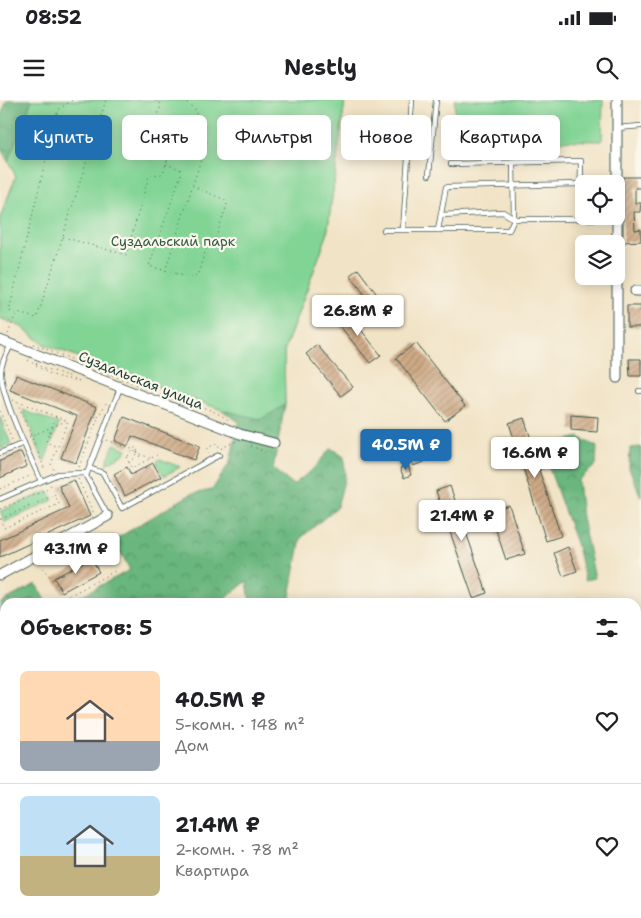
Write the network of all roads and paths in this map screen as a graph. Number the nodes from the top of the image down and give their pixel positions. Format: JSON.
{"nodes":[{"id":1,"x":72,"y":100,"type":"edge"},
{"id":2,"x":106,"y":100,"type":"edge"},
{"id":3,"x":156,"y":100,"type":"edge"},
{"id":4,"x":184,"y":100,"type":"edge"},
{"id":5,"x":412,"y":100,"type":"edge"},
{"id":6,"x":436,"y":100,"type":"edge"},
{"id":7,"x":617,"y":100,"type":"edge"},
{"id":8,"x":641,"y":126,"type":"edge"},
{"id":9,"x":617,"y":128,"type":"junction"},
{"id":10,"x":513,"y":163,"type":"junction"},
{"id":11,"x":166,"y":164,"type":"junction"},
{"id":12,"x":451,"y":164,"type":"dead end"},
{"id":13,"x":429,"y":175,"type":"dead end"},
{"id":14,"x":581,"y":175,"type":"edge"},
{"id":15,"x":617,"y":175,"type":"edge"},
{"id":16,"x":575,"y":184,"type":"edge"},
{"id":17,"x":513,"y":185,"type":"junction"},
{"id":18,"x":193,"y":186,"type":"junction"},
{"id":19,"x":441,"y":215,"type":"junction"},
{"id":20,"x":514,"y":219,"type":"junction"},
{"id":21,"x":575,"y":220,"type":"edge"},
{"id":22,"x":617,"y":225,"type":"edge"},
{"id":23,"x":384,"y":230,"type":"dead end"},
{"id":24,"x":403,"y":230,"type":"junction"},
{"id":25,"x":438,"y":230,"type":"junction"},
{"id":26,"x":63,"y":237,"type":"junction"},
{"id":27,"x":165,"y":271,"type":"junction"},
{"id":28,"x":16,"y":314,"type":"junction"},
{"id":29,"x":26,"y":341,"type":"dead end"},
{"id":30,"x":5,"y":342,"type":"edge"},
{"id":31,"x":0,"y":369,"type":"edge"},
{"id":32,"x":617,"y":378,"type":"dead end"},
{"id":33,"x":121,"y":386,"type":"junction"},
{"id":34,"x":153,"y":391,"type":"dead end"},
{"id":35,"x":110,"y":400,"type":"dead end"},
{"id":36,"x":7,"y":401,"type":"junction"},
{"id":37,"x":17,"y":402,"type":"junction"},
{"id":38,"x":0,"y":411,"type":"edge"},
{"id":39,"x":94,"y":416,"type":"dead end"},
{"id":40,"x":56,"y":417,"type":"junction"},
{"id":41,"x":98,"y":418,"type":"junction"},
{"id":42,"x":67,"y":421,"type":"junction"},
{"id":43,"x":52,"y":427,"type":"junction"},
{"id":44,"x":31,"y":436,"type":"junction"},
{"id":45,"x":101,"y":437,"type":"junction"},
{"id":46,"x":239,"y":439,"type":"dead end"},
{"id":47,"x":24,"y":441,"type":"junction"},
{"id":48,"x":274,"y":443,"type":"dead end"},
{"id":49,"x":15,"y":447,"type":"junction"},
{"id":50,"x":58,"y":447,"type":"junction"},
{"id":51,"x":134,"y":450,"type":"junction"},
{"id":52,"x":137,"y":452,"type":"junction"},
{"id":53,"x":148,"y":452,"type":"dead end"},
{"id":54,"x":0,"y":453,"type":"edge"},
{"id":55,"x":140,"y":454,"type":"junction"},
{"id":56,"x":157,"y":455,"type":"dead end"},
{"id":57,"x":210,"y":456,"type":"dead end"},
{"id":58,"x":220,"y":456,"type":"dead end"},
{"id":59,"x":137,"y":457,"type":"junction"},
{"id":60,"x":148,"y":457,"type":"junction"},
{"id":61,"x":151,"y":458,"type":"junction"},
{"id":62,"x":129,"y":463,"type":"junction"},
{"id":63,"x":51,"y":464,"type":"dead end"},
{"id":64,"x":140,"y":464,"type":"junction"},
{"id":65,"x":90,"y":468,"type":"junction"},
{"id":66,"x":37,"y":472,"type":"junction"},
{"id":67,"x":88,"y":473,"type":"junction"},
{"id":68,"x":76,"y":474,"type":"junction"},
{"id":69,"x":47,"y":479,"type":"junction"},
{"id":70,"x":41,"y":482,"type":"junction"},
{"id":71,"x":51,"y":487,"type":"junction"},
{"id":72,"x":0,"y":489,"type":"edge"},
{"id":73,"x":54,"y":494,"type":"junction"},
{"id":74,"x":0,"y":499,"type":"edge"},
{"id":75,"x":0,"y":509,"type":"edge"},
{"id":76,"x":108,"y":516,"type":"joint"},
{"id":77,"x":0,"y":519,"type":"edge"},
{"id":78,"x":98,"y":522,"type":"junction"},
{"id":79,"x":33,"y":557,"type":"junction"},
{"id":80,"x":117,"y":570,"type":"dead end"},
{"id":81,"x":0,"y":575,"type":"edge"},
{"id":82,"x":62,"y":598,"type":"edge"},
{"id":83,"x":65,"y":598,"type":"edge"}],
"edges":[{"from":1,"to":28,"type":"path"},
{"from":2,"to":26,"type":"path"},
{"from":3,"to":11,"type":"path"},
{"from":4,"to":18,"type":"path"},
{"from":5,"to":24,"type":"lane"},
{"from":6,"to":13,"type":"lane"},
{"from":7,"to":9,"type":"street"},
{"from":8,"to":9,"type":"lane"},
{"from":9,"to":15,"type":"street"},
{"from":10,"to":12,"type":"lane"},
{"from":10,"to":14,"type":"lane"},
{"from":10,"to":17,"type":"lane"},
{"from":11,"to":26,"type":"path"},
{"from":11,"to":27,"type":"path"},
{"from":16,"to":17,"type":"lane"},
{"from":17,"to":19,"type":"lane"},
{"from":17,"to":20,"type":"lane"},
{"from":18,"to":27,"type":"path"},
{"from":18,"to":27,"type":"path"},
{"from":19,"to":20,"type":"lane"},
{"from":19,"to":25,"type":"lane"},
{"from":20,"to":21,"type":"lane"},
{"from":20,"to":25,"type":"lane"},
{"from":22,"to":32,"type":"street"},
{"from":23,"to":24,"type":"lane"},
{"from":24,"to":25,"type":"lane"},
{"from":26,"to":28,"type":"path"},
{"from":28,"to":30,"type":"path"},
{"from":29,"to":34,"type":"path"},
{"from":30,"to":31,"type":"lane"},
{"from":30,"to":33,"type":"street","name":"Суздальская улица"},
{"from":31,"to":36,"type":"lane"},
{"from":33,"to":45,"type":"lane"},
{"from":33,"to":48,"type":"street","name":"Суздальская улица"},
{"from":35,"to":41,"type":"path"},
{"from":36,"to":37,"type":"path"},
{"from":36,"to":47,"type":"lane"},
{"from":37,"to":40,"type":"path"},
{"from":37,"to":44,"type":"path"},
{"from":38,"to":49,"type":"path"},
{"from":39,"to":41,"type":"path"},
{"from":40,"to":42,"type":"path"},
{"from":40,"to":43,"type":"path"},
{"from":41,"to":68,"type":"path"},
{"from":42,"to":43,"type":"path"},
{"from":42,"to":50,"type":"path"},
{"from":43,"to":44,"type":"path"},
{"from":43,"to":50,"type":"path"},
{"from":44,"to":47,"type":"path"},
{"from":44,"to":66,"type":"path"},
{"from":45,"to":51,"type":"path"},
{"from":45,"to":65,"type":"lane"},
{"from":46,"to":57,"type":"path"},
{"from":47,"to":49,"type":"lane"},
{"from":47,"to":66,"type":"lane"},
{"from":49,"to":54,"type":"lane"},
{"from":50,"to":63,"type":"path"},
{"from":51,"to":52,"type":"path"},
{"from":51,"to":52,"type":"path"},
{"from":51,"to":62,"type":"path"},
{"from":52,"to":55,"type":"path"},
{"from":52,"to":59,"type":"path"},
{"from":53,"to":60,"type":"path"},
{"from":55,"to":59,"type":"path"},
{"from":55,"to":60,"type":"path"},
{"from":56,"to":61,"type":"path"},
{"from":58,"to":65,"type":"lane"},
{"from":59,"to":62,"type":"path"},
{"from":59,"to":64,"type":"path"},
{"from":60,"to":61,"type":"path"},
{"from":61,"to":64,"type":"path"},
{"from":62,"to":64,"type":"path"},
{"from":65,"to":67,"type":"lane"},
{"from":66,"to":70,"type":"lane"},
{"from":66,"to":72,"type":"path"},
{"from":67,"to":68,"type":"lane"},
{"from":67,"to":76,"type":"lane"},
{"from":68,"to":69,"type":"lane"},
{"from":68,"to":78,"type":"path"},
{"from":69,"to":70,"type":"lane"},
{"from":69,"to":71,"type":"path"},
{"from":70,"to":74,"type":"lane"},
{"from":71,"to":73,"type":"path"},
{"from":71,"to":75,"type":"path"},
{"from":73,"to":77,"type":"path"},
{"from":73,"to":77,"type":"path"},
{"from":76,"to":78,"type":"street"},
{"from":78,"to":79,"type":"street"},
{"from":79,"to":81,"type":"street"},
{"from":79,"to":82,"type":"path"},
{"from":80,"to":83,"type":"path"}]}
